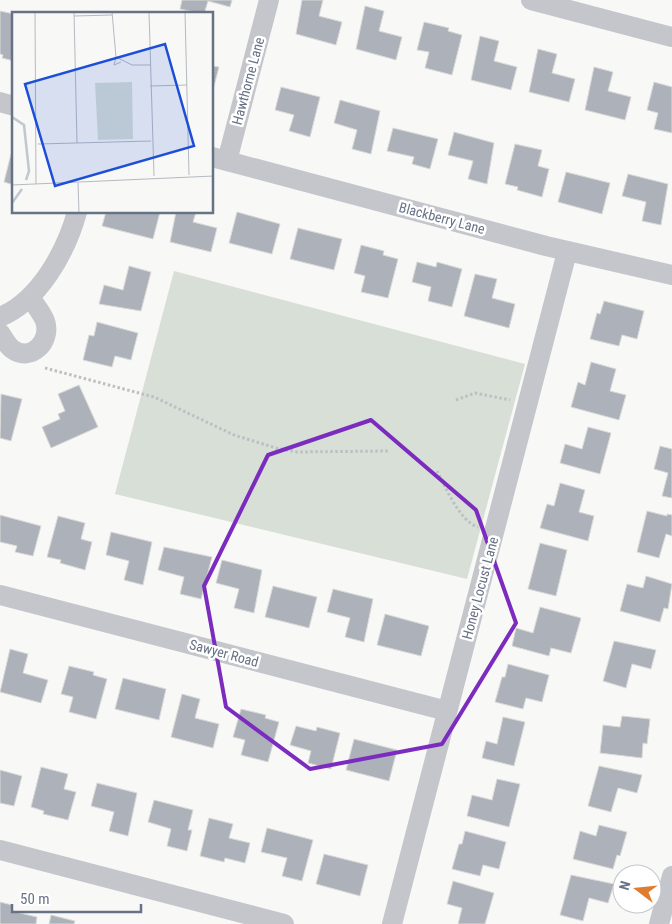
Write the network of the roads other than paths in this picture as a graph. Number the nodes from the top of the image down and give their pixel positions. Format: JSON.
{"nodes":[{"id":1,"x":269,"y":0,"type":"edge"},
{"id":2,"x":531,"y":0,"type":"edge"},
{"id":3,"x":672,"y":37,"type":"edge"},
{"id":4,"x":220,"y":159,"type":"edge"},
{"id":5,"x":75,"y":214,"type":"edge"},
{"id":6,"x":567,"y":252,"type":"junction"},
{"id":7,"x":672,"y":275,"type":"edge"},
{"id":8,"x":30,"y":297,"type":"junction"},
{"id":9,"x":0,"y":317,"type":"edge"},
{"id":10,"x":0,"y":333,"type":"edge"},
{"id":11,"x":0,"y":595,"type":"edge"},
{"id":12,"x":448,"y":711,"type":"junction"},
{"id":13,"x":0,"y":850,"type":"edge"},
{"id":14,"x":672,"y":876,"type":"edge"},
{"id":15,"x":284,"y":924,"type":"edge"},
{"id":16,"x":392,"y":924,"type":"edge"},
{"id":17,"x":660,"y":924,"type":"edge"}],
"edges":[{"from":1,"to":4,"type":"street","name":"Hawthorne Lane"},
{"from":2,"to":3,"type":"street"},
{"from":4,"to":6,"type":"street","name":"Blackberry Lane"},
{"from":5,"to":8,"type":"street"},
{"from":6,"to":7,"type":"street","name":"Blackberry Lane"},
{"from":6,"to":12,"type":"street","name":"Honey Locust Lane"},
{"from":8,"to":9,"type":"street"},
{"from":8,"to":10,"type":"street"},
{"from":11,"to":12,"type":"street","name":"Sawyer Road"},
{"from":12,"to":16,"type":"street","name":"Honey Locust Lane"},
{"from":13,"to":15,"type":"street"},
{"from":14,"to":17,"type":"street"}]}
